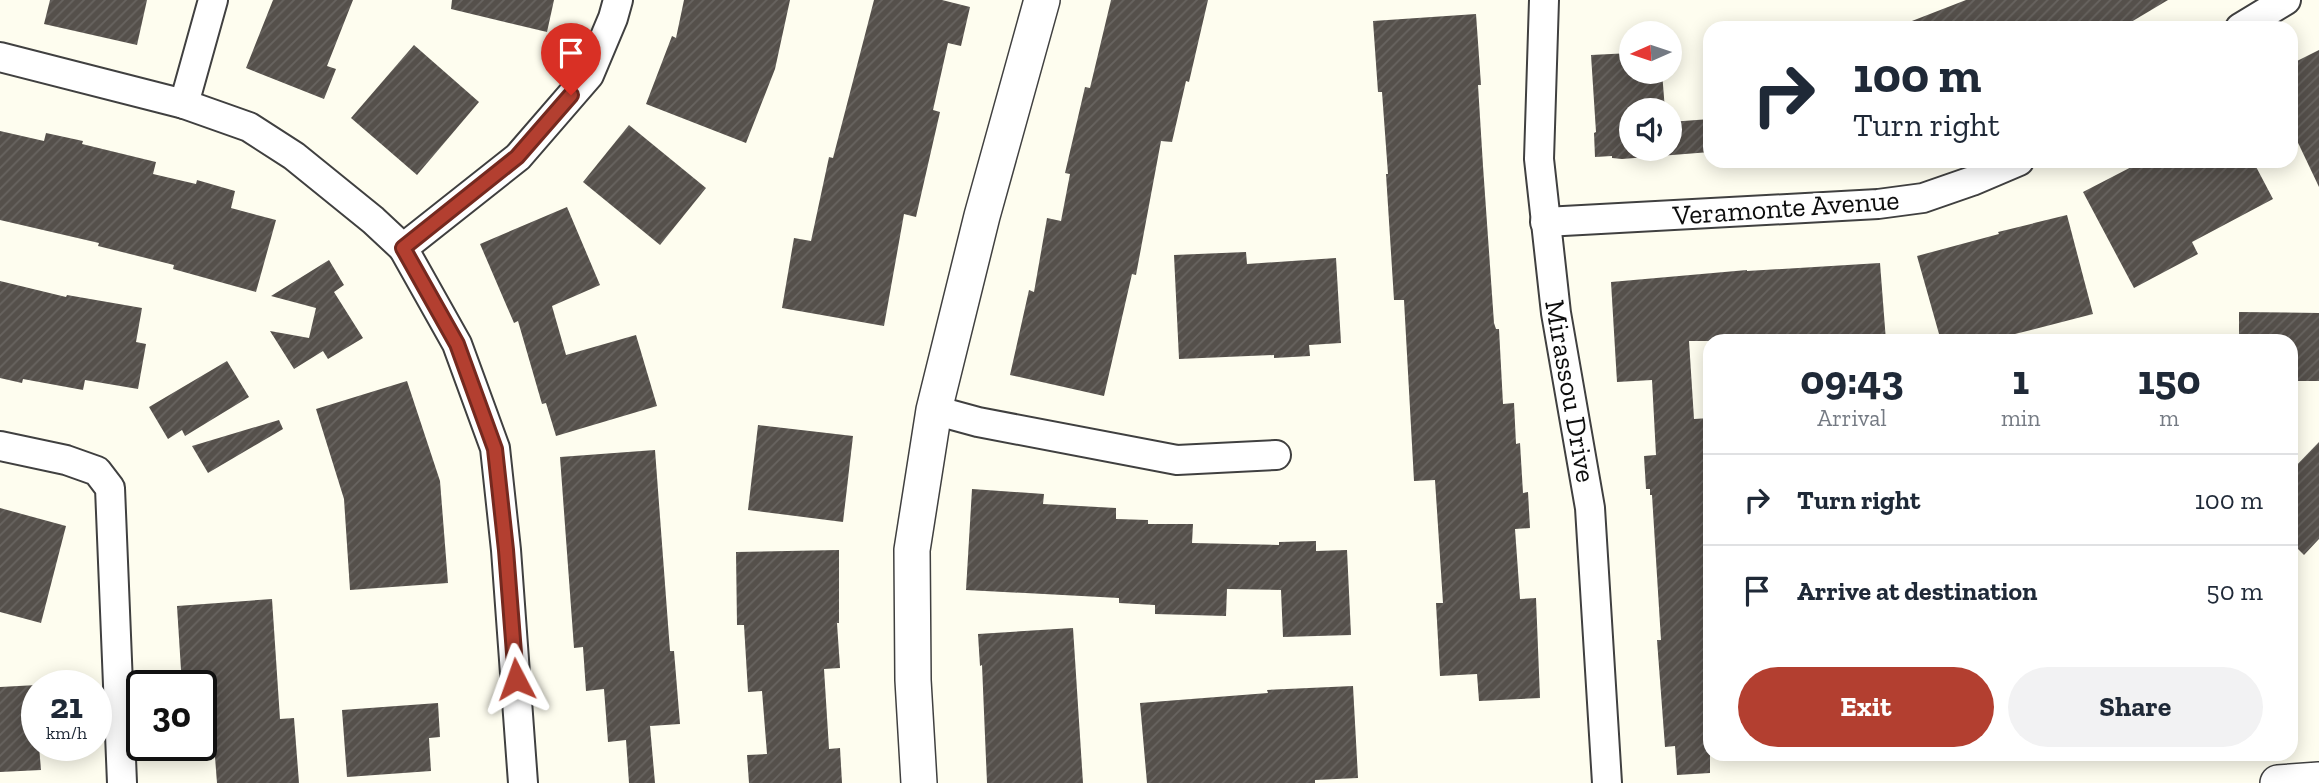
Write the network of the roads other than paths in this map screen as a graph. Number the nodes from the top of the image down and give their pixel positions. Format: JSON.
{"nodes":[{"id":1,"x":213,"y":0,"type":"edge"},
{"id":2,"x":618,"y":0,"type":"edge"},
{"id":3,"x":1042,"y":0,"type":"edge"},
{"id":4,"x":1544,"y":0,"type":"edge"},
{"id":5,"x":2286,"y":0,"type":"edge"},
{"id":6,"x":2252,"y":21,"type":"edge"},
{"id":7,"x":0,"y":57,"type":"edge"},
{"id":8,"x":184,"y":104,"type":"junction"},
{"id":9,"x":2003,"y":168,"type":"edge"},
{"id":10,"x":1545,"y":222,"type":"junction"},
{"id":11,"x":403,"y":248,"type":"junction"},
{"id":12,"x":934,"y":410,"type":"junction"},
{"id":13,"x":0,"y":446,"type":"edge"},
{"id":14,"x":1276,"y":455,"type":"dead end"},
{"id":15,"x":2319,"y":780,"type":"edge"},
{"id":16,"x":122,"y":783,"type":"edge"},
{"id":17,"x":523,"y":783,"type":"edge"},
{"id":18,"x":919,"y":783,"type":"edge"},
{"id":19,"x":1607,"y":783,"type":"edge"},
{"id":20,"x":2278,"y":783,"type":"edge"}],
"edges":[{"from":1,"to":8,"type":"street"},
{"from":2,"to":11,"type":"street"},
{"from":3,"to":12,"type":"street"},
{"from":4,"to":10,"type":"street","name":"Mirassou Drive"},
{"from":5,"to":6,"type":"street"},
{"from":7,"to":8,"type":"street"},
{"from":8,"to":11,"type":"street"},
{"from":9,"to":10,"type":"street","name":"Veramonte Avenue"},
{"from":10,"to":19,"type":"street","name":"Mirassou Drive"},
{"from":11,"to":17,"type":"street"},
{"from":12,"to":14,"type":"street"},
{"from":12,"to":18,"type":"street"},
{"from":13,"to":16,"type":"street"},
{"from":15,"to":20,"type":"street"}]}
